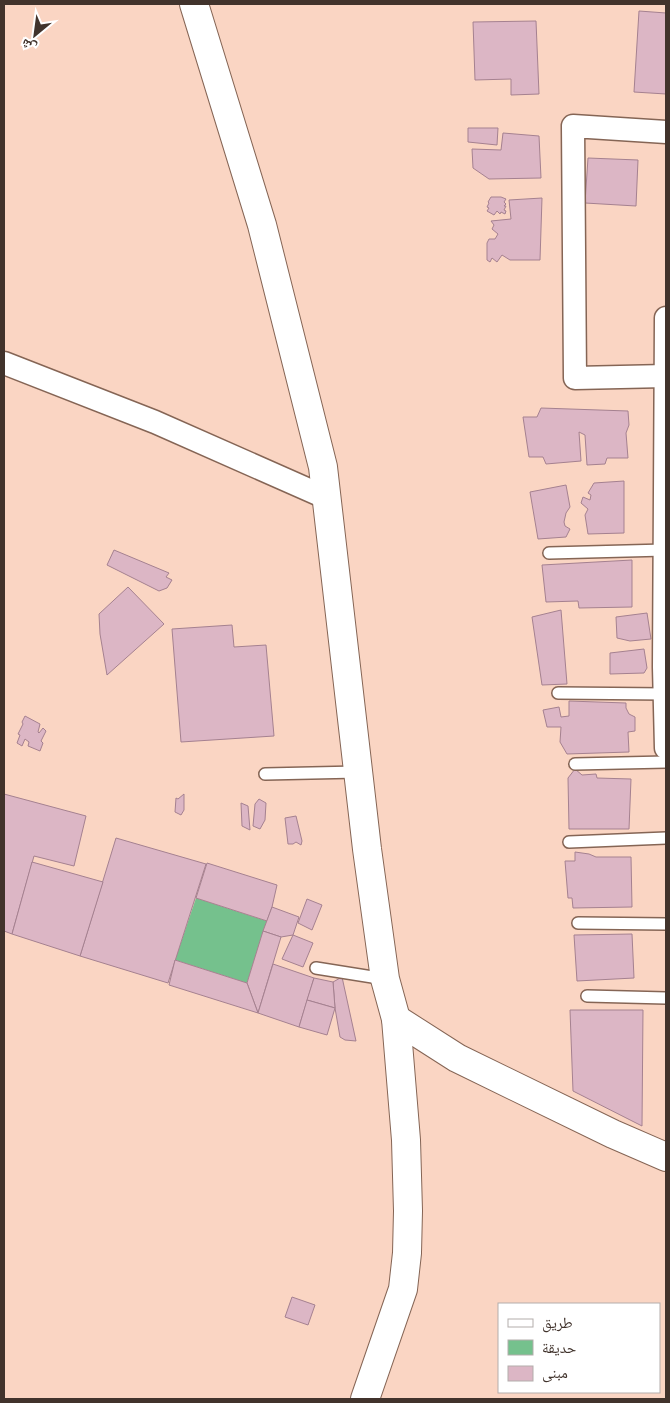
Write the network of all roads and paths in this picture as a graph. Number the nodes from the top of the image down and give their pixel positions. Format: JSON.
{"nodes":[{"id":1,"x":194,"y":4,"type":"edge"},
{"id":2,"x":666,"y":132,"type":"edge"},
{"id":3,"x":666,"y":318,"type":"edge"},
{"id":4,"x":4,"y":363,"type":"edge"},
{"id":5,"x":666,"y":376,"type":"edge"},
{"id":6,"x":666,"y":386,"type":"edge"},
{"id":7,"x":327,"y":498,"type":"junction"},
{"id":8,"x":549,"y":553,"type":"dead end"},
{"id":9,"x":665,"y":556,"type":"edge"},
{"id":10,"x":558,"y":694,"type":"dead end"},
{"id":11,"x":665,"y":694,"type":"junction"},
{"id":12,"x":666,"y":748,"type":"edge"},
{"id":13,"x":666,"y":762,"type":"edge"},
{"id":14,"x":575,"y":764,"type":"dead end"},
{"id":15,"x":359,"y":772,"type":"junction"},
{"id":16,"x":265,"y":774,"type":"dead end"},
{"id":17,"x":666,"y":838,"type":"edge"},
{"id":18,"x":569,"y":842,"type":"dead end"},
{"id":19,"x":578,"y":923,"type":"dead end"},
{"id":20,"x":666,"y":924,"type":"edge"},
{"id":21,"x":316,"y":968,"type":"dead end"},
{"id":22,"x":385,"y":979,"type":"junction"},
{"id":23,"x":587,"y":996,"type":"dead end"},
{"id":24,"x":666,"y":998,"type":"edge"},
{"id":25,"x":396,"y":1020,"type":"junction"},
{"id":26,"x":666,"y":1156,"type":"edge"},
{"id":27,"x":365,"y":1399,"type":"edge"}],
"edges":[{"from":1,"to":7,"type":"street"},
{"from":2,"to":5,"type":"street"},
{"from":3,"to":5,"type":"street"},
{"from":4,"to":7,"type":"street"},
{"from":5,"to":6,"type":"street"},
{"from":6,"to":9,"type":"street"},
{"from":7,"to":15,"type":"street"},
{"from":8,"to":9,"type":"lane"},
{"from":9,"to":11,"type":"street"},
{"from":10,"to":11,"type":"lane"},
{"from":11,"to":12,"type":"street"},
{"from":13,"to":14,"type":"lane"},
{"from":15,"to":16,"type":"lane"},
{"from":15,"to":22,"type":"street"},
{"from":17,"to":18,"type":"lane"},
{"from":19,"to":20,"type":"lane"},
{"from":21,"to":22,"type":"lane"},
{"from":22,"to":25,"type":"street"},
{"from":23,"to":24,"type":"lane"},
{"from":25,"to":26,"type":"street"},
{"from":25,"to":27,"type":"street"}]}
